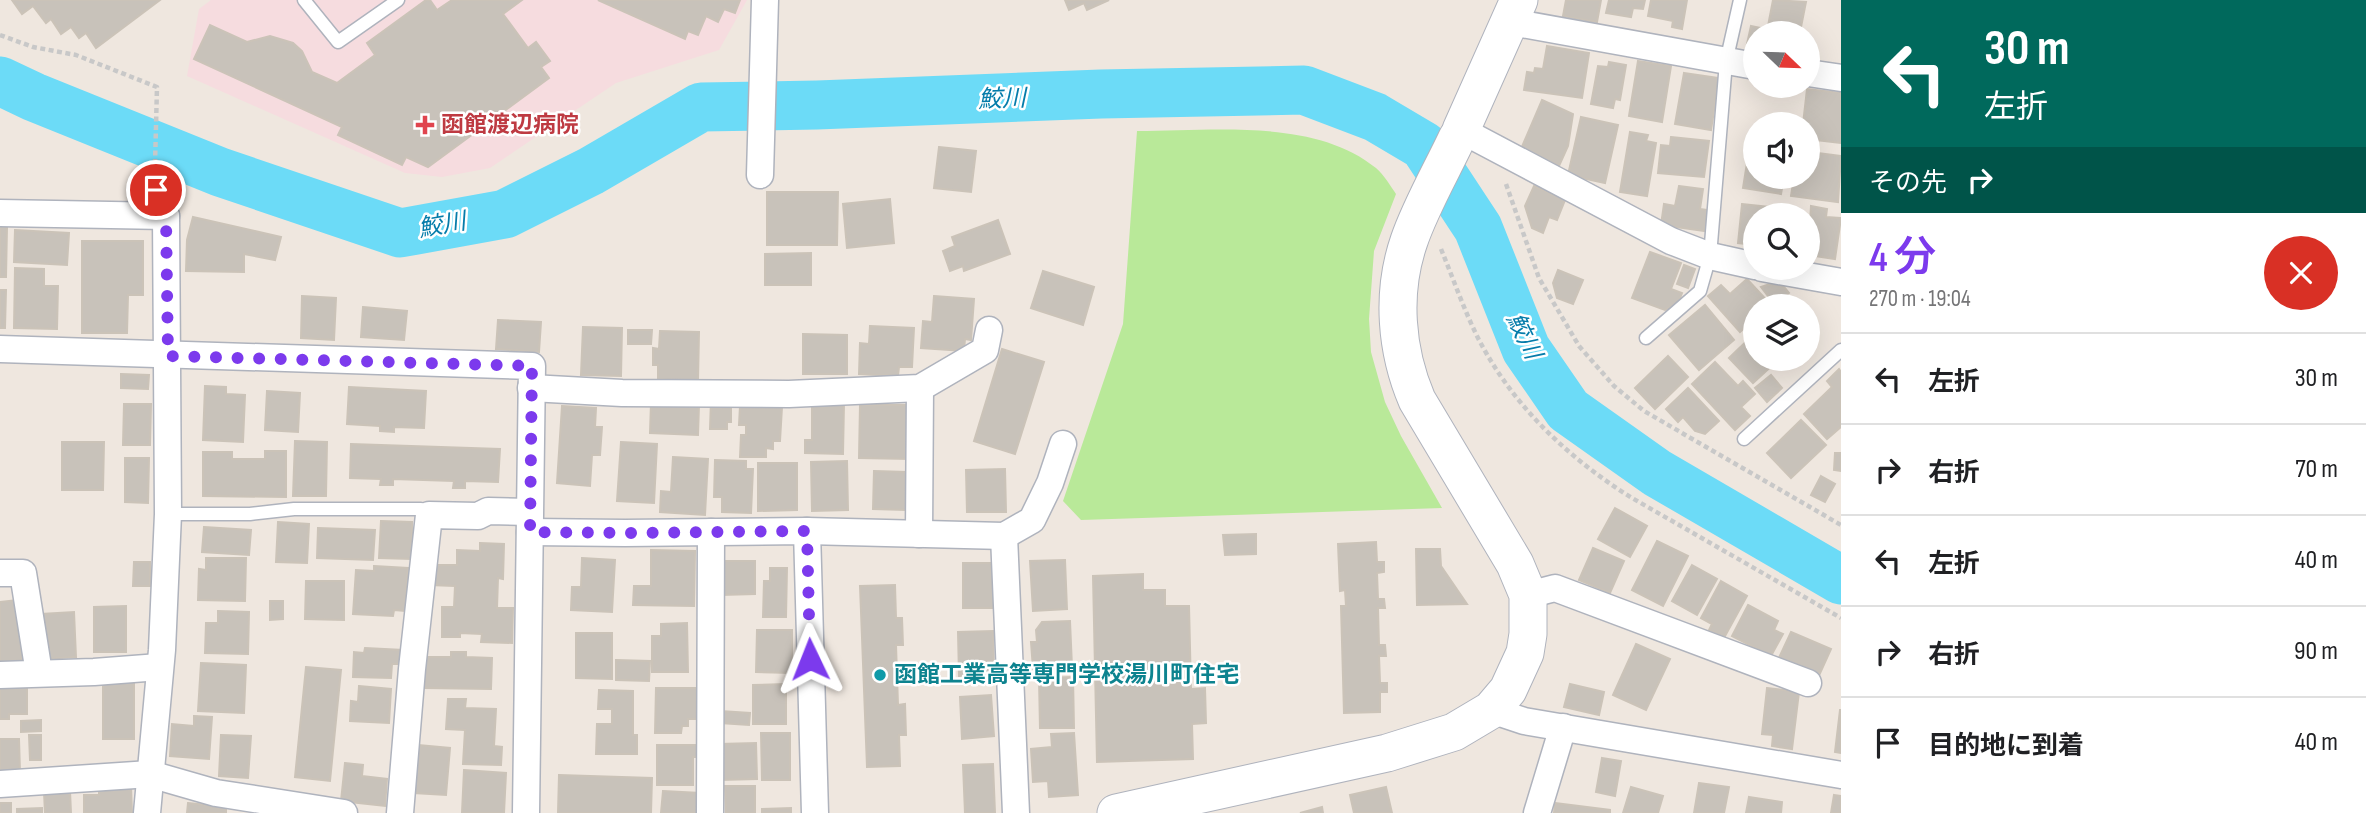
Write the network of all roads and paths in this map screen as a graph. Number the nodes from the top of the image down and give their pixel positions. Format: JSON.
{"nodes":[{"id":1,"x":304,"y":0,"type":"edge"},
{"id":2,"x":398,"y":0,"type":"edge"},
{"id":3,"x":765,"y":0,"type":"edge"},
{"id":4,"x":1740,"y":0,"type":"edge"},
{"id":5,"x":1515,"y":11,"type":"edge"},
{"id":6,"x":0,"y":35,"type":"edge"},
{"id":7,"x":1726,"y":62,"type":"junction"},
{"id":8,"x":1743,"y":64,"type":"edge"},
{"id":9,"x":1820,"y":75,"type":"edge"},
{"id":10,"x":1841,"y":78,"type":"edge"},
{"id":11,"x":1459,"y":134,"type":"junction"},
{"id":12,"x":1493,"y":147,"type":"junction"},
{"id":13,"x":760,"y":175,"type":"dead end"},
{"id":14,"x":156,"y":180,"type":"joint"},
{"id":15,"x":0,"y":213,"type":"edge"},
{"id":16,"x":166,"y":216,"type":"junction"},
{"id":17,"x":1430,"y":226,"type":"junction"},
{"id":18,"x":1710,"y":256,"type":"junction"},
{"id":19,"x":1743,"y":263,"type":"edge"},
{"id":20,"x":1820,"y":278,"type":"edge"},
{"id":21,"x":1841,"y":282,"type":"edge"},
{"id":22,"x":989,"y":330,"type":"dead end"},
{"id":23,"x":1646,"y":338,"type":"dead end"},
{"id":24,"x":0,"y":349,"type":"edge"},
{"id":25,"x":1841,"y":350,"type":"edge"},
{"id":26,"x":168,"y":356,"type":"junction"},
{"id":27,"x":531,"y":388,"type":"junction"},
{"id":28,"x":920,"y":388,"type":"junction"},
{"id":29,"x":1745,"y":439,"type":"dead end"},
{"id":30,"x":1063,"y":444,"type":"dead end"},
{"id":31,"x":168,"y":514,"type":"junction"},
{"id":32,"x":429,"y":515,"type":"junction"},
{"id":33,"x":530,"y":522,"type":"junction"},
{"id":34,"x":1841,"y":525,"type":"edge"},
{"id":35,"x":807,"y":531,"type":"junction"},
{"id":36,"x":711,"y":532,"type":"junction"},
{"id":37,"x":919,"y":534,"type":"junction"},
{"id":38,"x":1004,"y":536,"type":"junction"},
{"id":39,"x":0,"y":573,"type":"edge"},
{"id":40,"x":1528,"y":595,"type":"junction"},
{"id":41,"x":1841,"y":618,"type":"edge"},
{"id":42,"x":159,"y":667,"type":"junction"},
{"id":43,"x":39,"y":673,"type":"junction"},
{"id":44,"x":0,"y":675,"type":"edge"},
{"id":45,"x":1808,"y":683,"type":"dead end"},
{"id":46,"x":1491,"y":710,"type":"junction"},
{"id":47,"x":1563,"y":727,"type":"junction"},
{"id":48,"x":150,"y":774,"type":"junction"},
{"id":49,"x":1841,"y":775,"type":"edge"},
{"id":50,"x":0,"y":784,"type":"edge"},
{"id":51,"x":1136,"y":811,"type":"edge"},
{"id":52,"x":147,"y":813,"type":"edge"},
{"id":53,"x":344,"y":813,"type":"edge"},
{"id":54,"x":400,"y":813,"type":"edge"},
{"id":55,"x":526,"y":813,"type":"edge"},
{"id":56,"x":710,"y":813,"type":"edge"},
{"id":57,"x":814,"y":813,"type":"edge"},
{"id":58,"x":1016,"y":813,"type":"edge"},
{"id":59,"x":1537,"y":813,"type":"edge"}],
"edges":[{"from":1,"to":2,"type":"lane"},
{"from":3,"to":13,"type":"street"},
{"from":4,"to":7,"type":"lane"},
{"from":5,"to":7,"type":"street"},
{"from":5,"to":11,"type":"street"},
{"from":6,"to":14,"type":"path"},
{"from":7,"to":8,"type":"street"},
{"from":7,"to":18,"type":"lane"},
{"from":9,"to":10,"type":"street"},
{"from":11,"to":12,"type":"street"},
{"from":11,"to":17,"type":"street"},
{"from":12,"to":18,"type":"street"},
{"from":12,"to":34,"type":"path"},
{"from":14,"to":16,"type":"street"},
{"from":15,"to":16,"type":"street"},
{"from":16,"to":26,"type":"street"},
{"from":17,"to":40,"type":"street"},
{"from":17,"to":41,"type":"path"},
{"from":18,"to":19,"type":"street"},
{"from":18,"to":23,"type":"lane"},
{"from":20,"to":21,"type":"street"},
{"from":22,"to":28,"type":"street"},
{"from":24,"to":26,"type":"street"},
{"from":25,"to":29,"type":"lane"},
{"from":26,"to":27,"type":"street"},
{"from":26,"to":31,"type":"street"},
{"from":27,"to":28,"type":"street"},
{"from":27,"to":33,"type":"street"},
{"from":28,"to":37,"type":"street"},
{"from":30,"to":38,"type":"street"},
{"from":31,"to":32,"type":"lane"},
{"from":31,"to":42,"type":"street"},
{"from":32,"to":33,"type":"street"},
{"from":32,"to":54,"type":"street"},
{"from":33,"to":36,"type":"street"},
{"from":33,"to":55,"type":"street"},
{"from":35,"to":36,"type":"street"},
{"from":35,"to":37,"type":"street"},
{"from":35,"to":57,"type":"street"},
{"from":36,"to":56,"type":"street"},
{"from":37,"to":38,"type":"street"},
{"from":38,"to":58,"type":"street"},
{"from":39,"to":43,"type":"street"},
{"from":40,"to":45,"type":"street"},
{"from":40,"to":46,"type":"street"},
{"from":42,"to":43,"type":"street"},
{"from":42,"to":48,"type":"street"},
{"from":43,"to":44,"type":"street"},
{"from":46,"to":47,"type":"street"},
{"from":46,"to":51,"type":"street"},
{"from":47,"to":49,"type":"street"},
{"from":47,"to":59,"type":"street"},
{"from":48,"to":50,"type":"street"},
{"from":48,"to":52,"type":"street"},
{"from":48,"to":53,"type":"street"}]}
